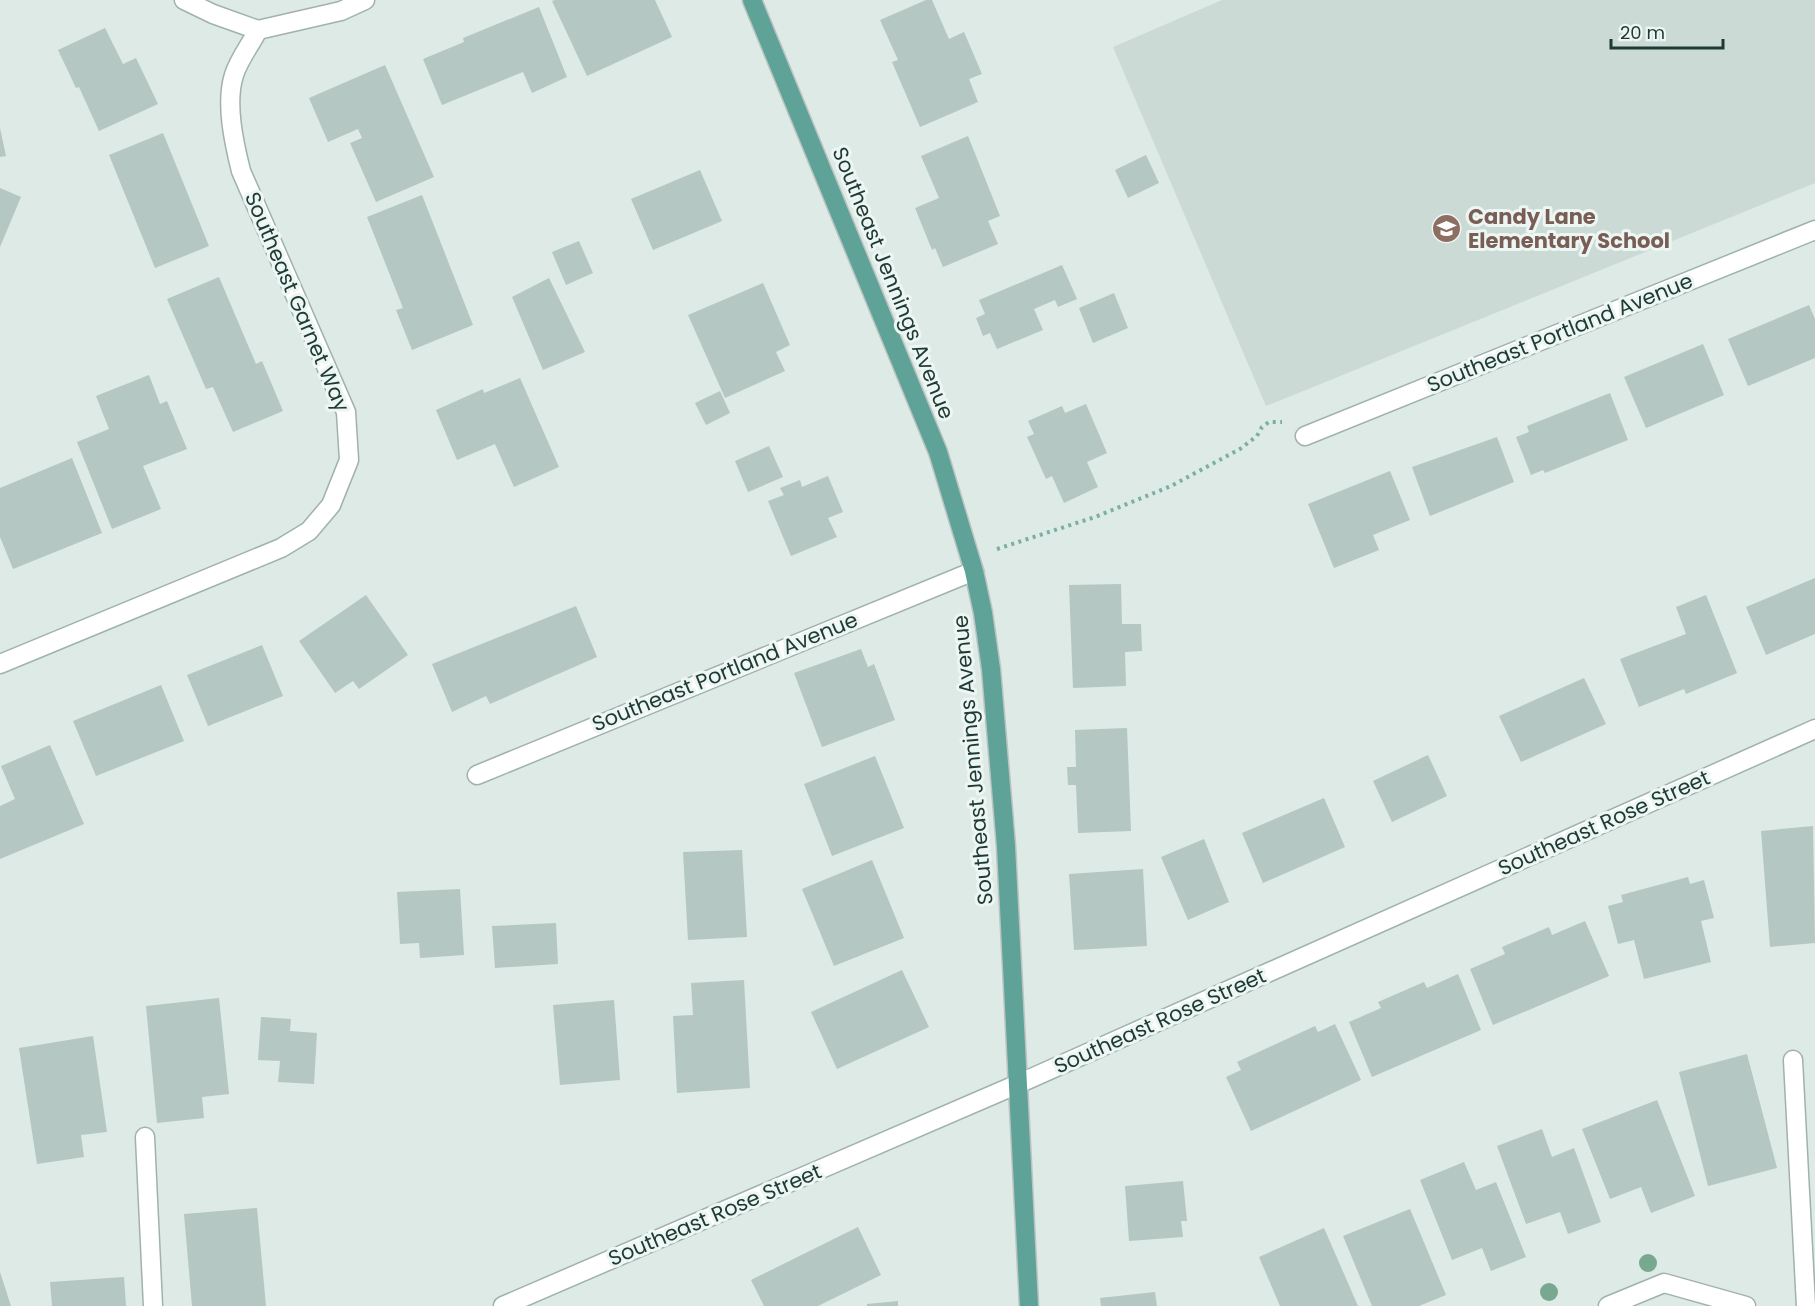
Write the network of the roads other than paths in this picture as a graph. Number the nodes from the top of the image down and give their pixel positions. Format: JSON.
{"nodes":[{"id":1,"x":184,"y":0,"type":"edge"},
{"id":2,"x":364,"y":0,"type":"edge"},
{"id":3,"x":752,"y":0,"type":"edge"},
{"id":4,"x":258,"y":30,"type":"junction"},
{"id":5,"x":1815,"y":230,"type":"edge"},
{"id":6,"x":1305,"y":436,"type":"road end"},
{"id":7,"x":972,"y":564,"type":"junction"},
{"id":8,"x":0,"y":664,"type":"edge"},
{"id":9,"x":1815,"y":729,"type":"edge"},
{"id":10,"x":477,"y":775,"type":"dead end"},
{"id":11,"x":1793,"y":1060,"type":"dead end"},
{"id":12,"x":1018,"y":1084,"type":"junction"},
{"id":13,"x":145,"y":1137,"type":"dead end"},
{"id":14,"x":153,"y":1306,"type":"edge"},
{"id":15,"x":503,"y":1306,"type":"edge"},
{"id":16,"x":1029,"y":1306,"type":"edge"},
{"id":17,"x":1608,"y":1306,"type":"edge"},
{"id":18,"x":1746,"y":1306,"type":"edge"},
{"id":19,"x":1806,"y":1306,"type":"edge"}],
"edges":[{"from":1,"to":4,"type":"street"},
{"from":2,"to":4,"type":"street"},
{"from":3,"to":7,"type":"main road","name":"Southeast Jennings Avenue"},
{"from":4,"to":8,"type":"street","name":"Southeast Garnet Way"},
{"from":5,"to":6,"type":"street","name":"Southeast Portland Avenue"},
{"from":7,"to":10,"type":"street","name":"Southeast Portland Avenue"},
{"from":7,"to":12,"type":"main road","name":"Southeast Jennings Avenue"},
{"from":9,"to":12,"type":"street","name":"Southeast Rose Street"},
{"from":11,"to":19,"type":"street"},
{"from":12,"to":15,"type":"street","name":"Southeast Rose Street"},
{"from":12,"to":16,"type":"main road","name":"Southeast Jennings Avenue"},
{"from":13,"to":14,"type":"street"},
{"from":17,"to":18,"type":"street"}]}
